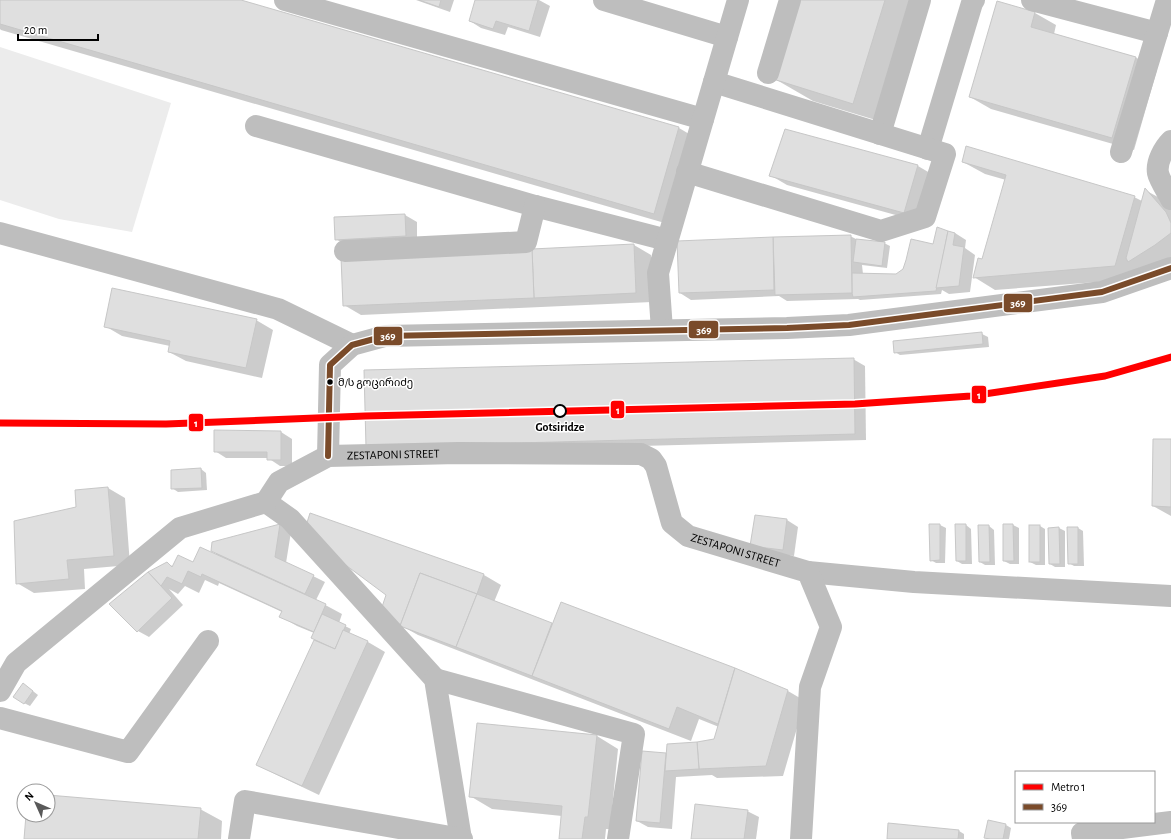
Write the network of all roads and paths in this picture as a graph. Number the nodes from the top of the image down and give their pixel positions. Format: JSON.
{"nodes":[{"id":1,"x":285,"y":0,"type":"edge"},
{"id":2,"x":604,"y":0,"type":"edge"},
{"id":3,"x":738,"y":0,"type":"edge"},
{"id":4,"x":790,"y":0,"type":"edge"},
{"id":5,"x":920,"y":0,"type":"edge"},
{"id":6,"x":974,"y":0,"type":"edge"},
{"id":7,"x":1032,"y":0,"type":"edge"},
{"id":8,"x":1167,"y":0,"type":"edge"},
{"id":9,"x":1157,"y":33,"type":"junction"},
{"id":10,"x":727,"y":37,"type":"junction"},
{"id":11,"x":768,"y":72,"type":"dead end"},
{"id":12,"x":714,"y":82,"type":"junction"},
{"id":13,"x":703,"y":119,"type":"junction"},
{"id":14,"x":256,"y":126,"type":"dead end"},
{"id":15,"x":880,"y":134,"type":"junction"},
{"id":16,"x":1171,"y":141,"type":"edge"},
{"id":17,"x":928,"y":149,"type":"junction"},
{"id":18,"x":1121,"y":152,"type":"dead end"},
{"id":19,"x":687,"y":172,"type":"junction"},
{"id":20,"x":1171,"y":199,"type":"edge"},
{"id":21,"x":536,"y":206,"type":"junction"},
{"id":22,"x":0,"y":233,"type":"edge"},
{"id":23,"x":667,"y":240,"type":"junction"},
{"id":24,"x":345,"y":251,"type":"dead end"},
{"id":25,"x":1171,"y":268,"type":"edge"},
{"id":26,"x":662,"y":330,"type":"junction"},
{"id":27,"x":352,"y":345,"type":"junction"},
{"id":28,"x":328,"y":456,"type":"junction"},
{"id":29,"x":266,"y":502,"type":"junction"},
{"id":30,"x":808,"y":572,"type":"junction"},
{"id":31,"x":1171,"y":596,"type":"edge"},
{"id":32,"x":208,"y":641,"type":"dead end"},
{"id":33,"x":8,"y":662,"type":"edge"},
{"id":34,"x":435,"y":679,"type":"junction"},
{"id":35,"x":0,"y":691,"type":"edge"},
{"id":36,"x":0,"y":718,"type":"edge"},
{"id":37,"x":1171,"y":822,"type":"edge"},
{"id":38,"x":239,"y":839,"type":"edge"},
{"id":39,"x":461,"y":839,"type":"edge"},
{"id":40,"x":618,"y":839,"type":"edge"},
{"id":41,"x":801,"y":839,"type":"edge"},
{"id":42,"x":1083,"y":839,"type":"edge"}],
"edges":[{"from":1,"to":13,"type":"street"},
{"from":2,"to":10,"type":"street"},
{"from":3,"to":10,"type":"street"},
{"from":4,"to":11,"type":"street"},
{"from":5,"to":15,"type":"street"},
{"from":6,"to":17,"type":"street"},
{"from":7,"to":9,"type":"street"},
{"from":8,"to":9,"type":"street"},
{"from":9,"to":18,"type":"street"},
{"from":10,"to":12,"type":"street"},
{"from":12,"to":13,"type":"street"},
{"from":12,"to":15,"type":"street"},
{"from":13,"to":19,"type":"street"},
{"from":14,"to":21,"type":"street"},
{"from":15,"to":17,"type":"street"},
{"from":16,"to":20,"type":"street"},
{"from":17,"to":19,"type":"street"},
{"from":19,"to":23,"type":"street"},
{"from":21,"to":23,"type":"street"},
{"from":21,"to":24,"type":"street"},
{"from":22,"to":27,"type":"street"},
{"from":23,"to":26,"type":"street"},
{"from":25,"to":26,"type":"street"},
{"from":26,"to":27,"type":"street"},
{"from":27,"to":28,"type":"street"},
{"from":28,"to":29,"type":"street"},
{"from":28,"to":30,"type":"street","name":"ZESTAPONI STREET"},
{"from":29,"to":33,"type":"street"},
{"from":29,"to":34,"type":"street"},
{"from":30,"to":31,"type":"street","name":"ZESTAPONI STREET"},
{"from":30,"to":41,"type":"street"},
{"from":32,"to":36,"type":"street"},
{"from":33,"to":35,"type":"street"},
{"from":34,"to":39,"type":"street"},
{"from":34,"to":40,"type":"street"},
{"from":37,"to":42,"type":"street"},
{"from":38,"to":39,"type":"street"}]}
